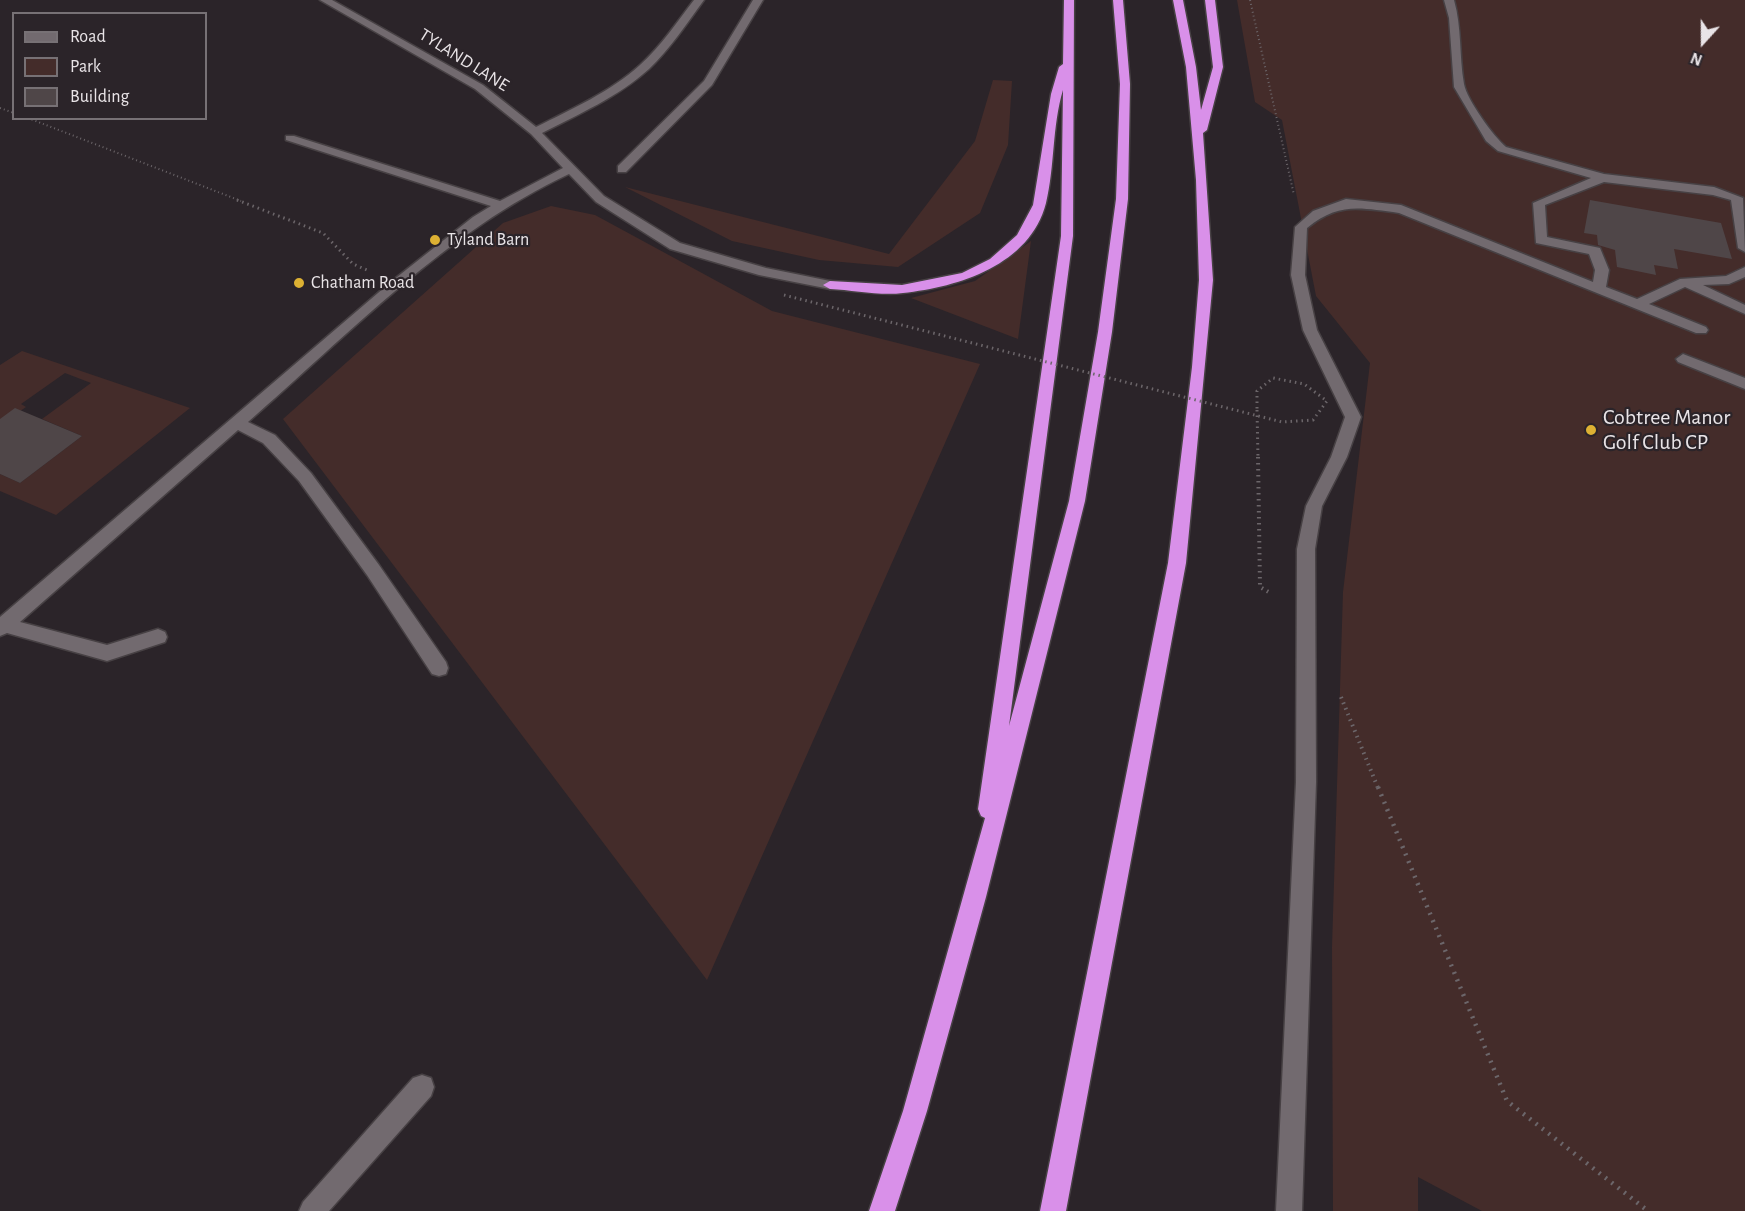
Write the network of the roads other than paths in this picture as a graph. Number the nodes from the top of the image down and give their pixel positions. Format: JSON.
{"nodes":[{"id":1,"x":325,"y":0,"type":"edge"},
{"id":2,"x":699,"y":0,"type":"edge"},
{"id":3,"x":758,"y":0,"type":"edge"},
{"id":4,"x":1069,"y":0,"type":"edge"},
{"id":5,"x":1118,"y":0,"type":"edge"},
{"id":6,"x":1178,"y":0,"type":"edge"},
{"id":7,"x":1210,"y":0,"type":"edge"},
{"id":8,"x":1449,"y":0,"type":"edge"},
{"id":9,"x":1071,"y":45,"type":"junction"},
{"id":10,"x":535,"y":132,"type":"junction"},
{"id":11,"x":290,"y":138,"type":"dead end"},
{"id":12,"x":1199,"y":140,"type":"junction"},
{"id":13,"x":622,"y":169,"type":"dead end"},
{"id":14,"x":569,"y":170,"type":"junction"},
{"id":15,"x":1603,"y":178,"type":"junction"},
{"id":16,"x":501,"y":205,"type":"junction"},
{"id":17,"x":1745,"y":248,"type":"edge"},
{"id":18,"x":1745,"y":270,"type":"edge"},
{"id":19,"x":1685,"y":282,"type":"junction"},
{"id":20,"x":830,"y":285,"type":"joint"},
{"id":21,"x":1599,"y":288,"type":"junction"},
{"id":22,"x":1638,"y":304,"type":"junction"},
{"id":23,"x":1745,"y":310,"type":"edge"},
{"id":24,"x":1701,"y":330,"type":"dead end"},
{"id":25,"x":1683,"y":359,"type":"dead end"},
{"id":26,"x":1745,"y":384,"type":"edge"},
{"id":27,"x":237,"y":423,"type":"junction"},
{"id":28,"x":2,"y":626,"type":"edge"},
{"id":29,"x":158,"y":637,"type":"dead end"},
{"id":30,"x":439,"y":668,"type":"dead end"},
{"id":31,"x":975,"y":897,"type":"junction"},
{"id":32,"x":422,"y":1087,"type":"dead end"},
{"id":33,"x":312,"y":1211,"type":"edge"},
{"id":34,"x":882,"y":1211,"type":"edge"},
{"id":35,"x":1053,"y":1211,"type":"edge"},
{"id":36,"x":1289,"y":1211,"type":"edge"}],
"edges":[{"from":1,"to":10,"type":"street","name":"TYLAND LANE"},
{"from":2,"to":10,"type":"street"},
{"from":3,"to":13,"type":"street"},
{"from":4,"to":9,"type":"highway"},
{"from":5,"to":31,"type":"highway"},
{"from":6,"to":12,"type":"highway"},
{"from":7,"to":12,"type":"highway"},
{"from":8,"to":15,"type":"street"},
{"from":9,"to":20,"type":"highway"},
{"from":9,"to":31,"type":"highway"},
{"from":10,"to":14,"type":"street","name":"TYLAND LANE"},
{"from":11,"to":16,"type":"street"},
{"from":12,"to":35,"type":"highway"},
{"from":14,"to":16,"type":"street"},
{"from":14,"to":20,"type":"street","name":"TYLAND LANE"},
{"from":15,"to":17,"type":"street"},
{"from":15,"to":21,"type":"street"},
{"from":16,"to":27,"type":"street"},
{"from":18,"to":19,"type":"street"},
{"from":19,"to":22,"type":"street"},
{"from":19,"to":23,"type":"street"},
{"from":21,"to":22,"type":"street"},
{"from":21,"to":36,"type":"street"},
{"from":22,"to":24,"type":"street"},
{"from":25,"to":26,"type":"street"},
{"from":27,"to":28,"type":"street"},
{"from":27,"to":30,"type":"street"},
{"from":28,"to":29,"type":"street"},
{"from":31,"to":34,"type":"highway"},
{"from":32,"to":33,"type":"street"}]}
